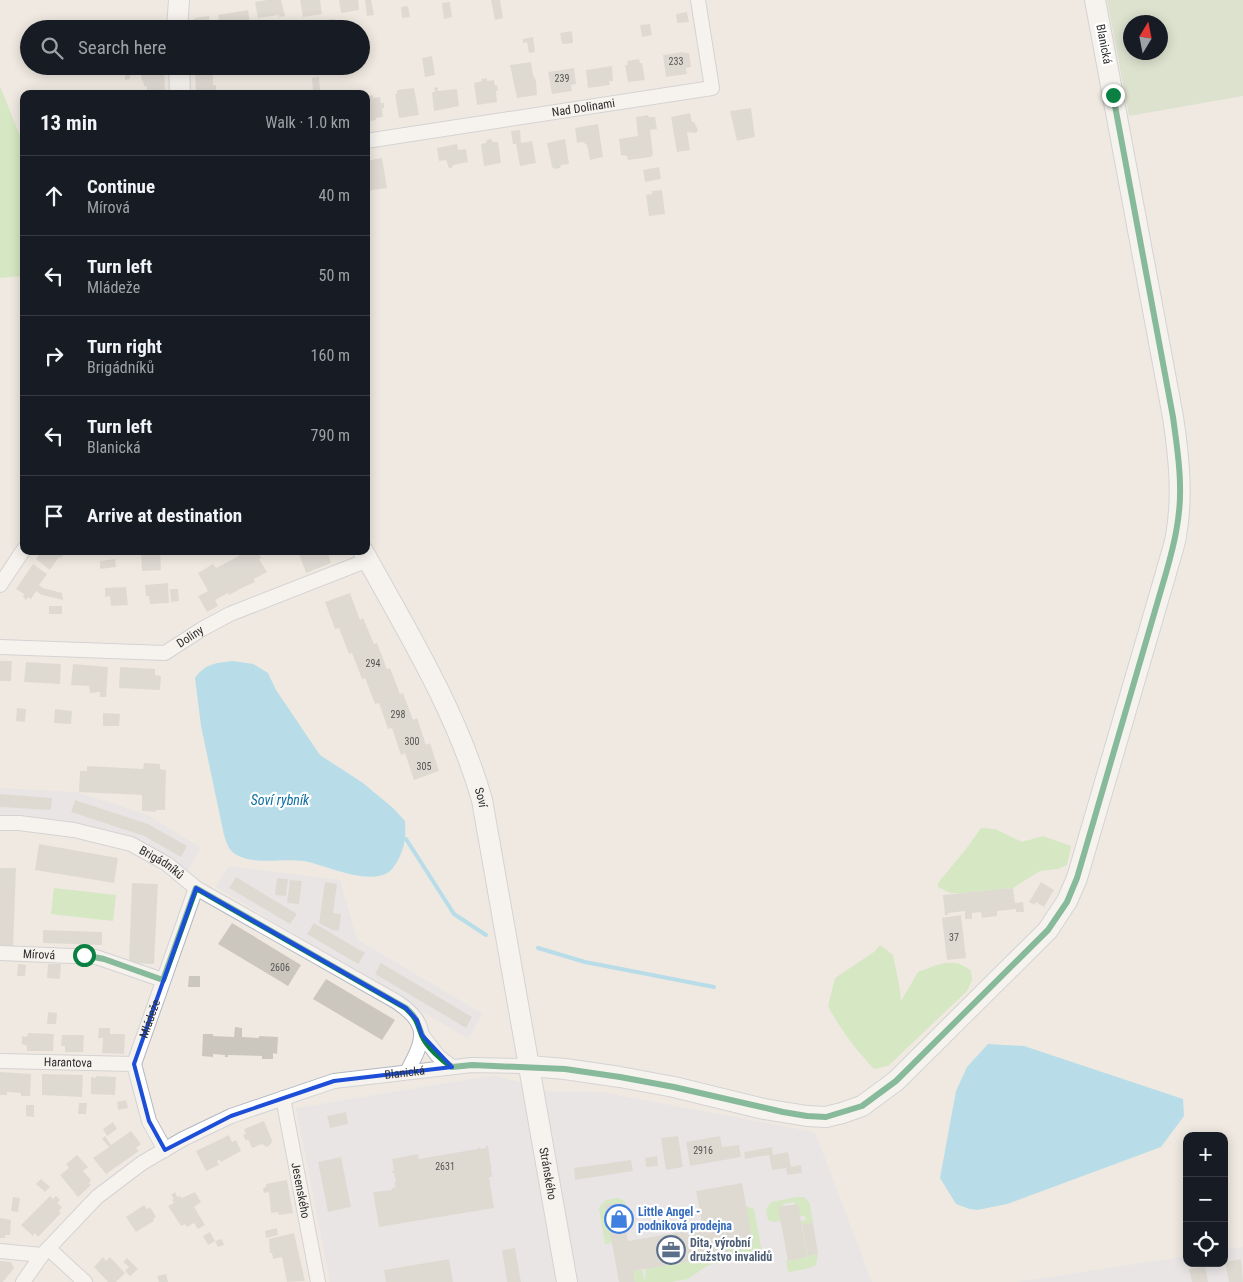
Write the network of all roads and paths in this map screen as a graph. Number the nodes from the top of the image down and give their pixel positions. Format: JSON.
{"nodes":[{"id":1,"x":180,"y":0,"type":"edge"},
{"id":2,"x":698,"y":0,"type":"edge"},
{"id":3,"x":1095,"y":0,"type":"edge"},
{"id":4,"x":178,"y":20,"type":"edge"},
{"id":5,"x":179,"y":75,"type":"edge"},
{"id":6,"x":180,"y":90,"type":"edge"},
{"id":7,"x":370,"y":140,"type":"edge"},
{"id":8,"x":20,"y":555,"type":"edge"},
{"id":9,"x":365,"y":556,"type":"edge"},
{"id":10,"x":0,"y":585,"type":"edge"},
{"id":11,"x":0,"y":647,"type":"edge"},
{"id":12,"x":0,"y":823,"type":"edge"},
{"id":13,"x":196,"y":888,"type":"junction"},
{"id":14,"x":0,"y":953,"type":"edge"},
{"id":15,"x":163,"y":980,"type":"junction"},
{"id":16,"x":422,"y":1036,"type":"junction"},
{"id":17,"x":0,"y":1061,"type":"edge"},
{"id":18,"x":134,"y":1064,"type":"junction"},
{"id":19,"x":529,"y":1066,"type":"junction"},
{"id":20,"x":452,"y":1067,"type":"junction"},
{"id":21,"x":407,"y":1072,"type":"junction"},
{"id":22,"x":283,"y":1098,"type":"junction"},
{"id":23,"x":165,"y":1150,"type":"junction"},
{"id":24,"x":0,"y":1250,"type":"edge"},
{"id":25,"x":45,"y":1252,"type":"junction"},
{"id":26,"x":22,"y":1282,"type":"edge"},
{"id":27,"x":85,"y":1282,"type":"edge"},
{"id":28,"x":318,"y":1282,"type":"edge"},
{"id":29,"x":567,"y":1282,"type":"edge"}],
"edges":[{"from":1,"to":4,"type":"street"},
{"from":2,"to":7,"type":"street","name":"Nad Dolinami"},
{"from":3,"to":19,"type":"street","name":"Blanická"},
{"from":5,"to":6,"type":"street"},
{"from":8,"to":10,"type":"street"},
{"from":9,"to":11,"type":"street","name":"Doliny"},
{"from":9,"to":19,"type":"street","name":"Soví"},
{"from":12,"to":13,"type":"street","name":"Brigádníků"},
{"from":13,"to":15,"type":"street","name":"Mládeže"},
{"from":13,"to":16,"type":"street","name":"Brigádníků"},
{"from":14,"to":15,"type":"street","name":"Mírová"},
{"from":15,"to":18,"type":"street","name":"Mládeže"},
{"from":16,"to":20,"type":"street","name":"Brigádníků"},
{"from":16,"to":21,"type":"street"},
{"from":17,"to":18,"type":"street","name":"Harantova"},
{"from":18,"to":23,"type":"street"},
{"from":19,"to":20,"type":"street","name":"Blanická"},
{"from":19,"to":29,"type":"street","name":"Stránského"},
{"from":20,"to":21,"type":"street","name":"Blanická"},
{"from":21,"to":22,"type":"street","name":"Blanická"},
{"from":22,"to":23,"type":"street","name":"Blanická"},
{"from":22,"to":28,"type":"street","name":"Jesenského"},
{"from":23,"to":25,"type":"street","name":"Blanická"},
{"from":24,"to":25,"type":"street"},
{"from":25,"to":26,"type":"street","name":"Blanická"},
{"from":25,"to":27,"type":"street"}]}
